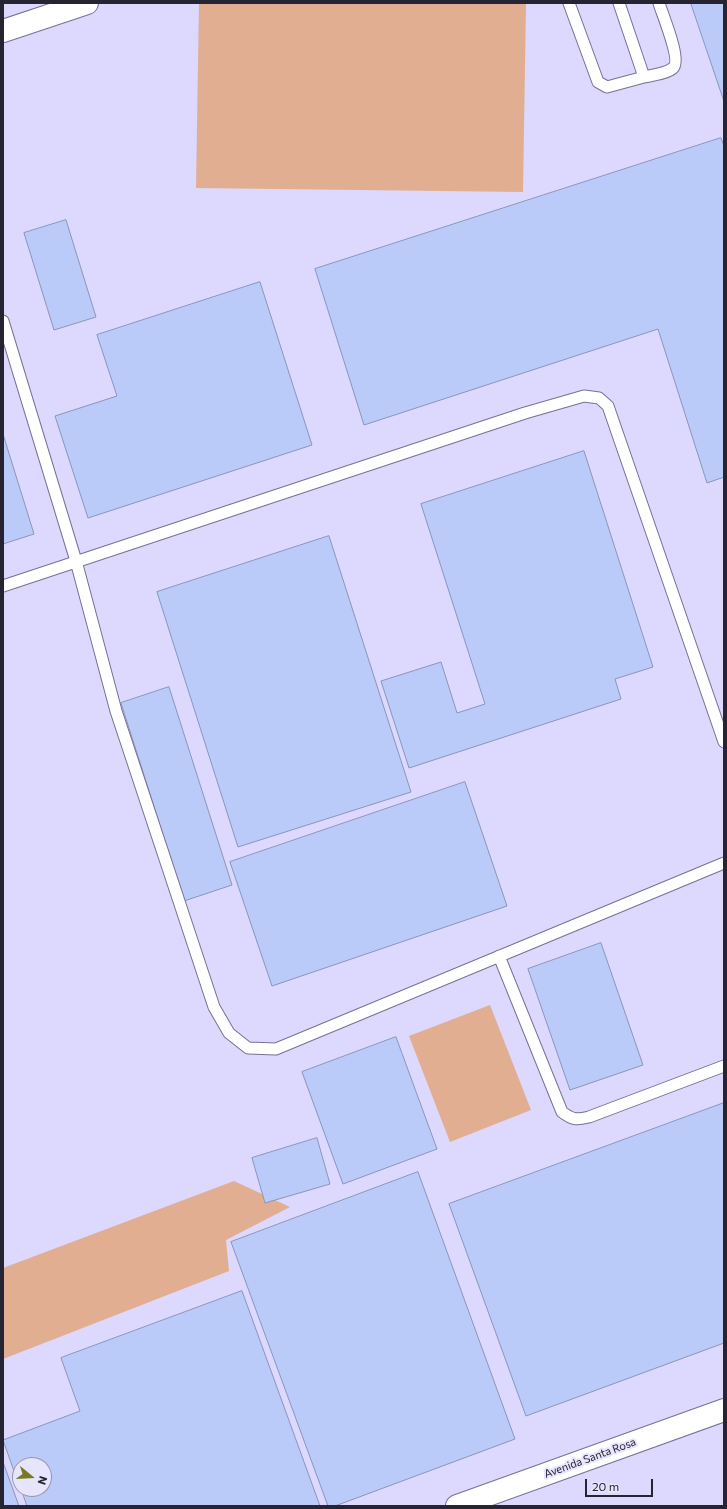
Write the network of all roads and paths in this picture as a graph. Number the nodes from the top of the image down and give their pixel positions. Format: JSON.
{"nodes":[{"id":1,"x":87,"y":3,"type":"edge"},
{"id":2,"x":569,"y":3,"type":"edge"},
{"id":3,"x":619,"y":3,"type":"edge"},
{"id":4,"x":659,"y":3,"type":"edge"},
{"id":5,"x":3,"y":31,"type":"edge"},
{"id":6,"x":644,"y":77,"type":"junction"},
{"id":7,"x":3,"y":321,"type":"edge"},
{"id":8,"x":76,"y":561,"type":"junction"},
{"id":9,"x":3,"y":586,"type":"edge"},
{"id":10,"x":724,"y":742,"type":"edge"},
{"id":11,"x":724,"y":863,"type":"edge"},
{"id":12,"x":499,"y":956,"type":"junction"},
{"id":13,"x":724,"y":1066,"type":"edge"},
{"id":14,"x":724,"y":1410,"type":"edge"},
{"id":15,"x":457,"y":1506,"type":"edge"}],
"edges":[{"from":1,"to":5,"type":"street"},
{"from":2,"to":6,"type":"lane"},
{"from":3,"to":6,"type":"lane"},
{"from":4,"to":6,"type":"lane"},
{"from":7,"to":8,"type":"lane"},
{"from":8,"to":9,"type":"lane"},
{"from":8,"to":10,"type":"lane"},
{"from":8,"to":12,"type":"lane"},
{"from":11,"to":12,"type":"lane"},
{"from":12,"to":13,"type":"lane"},
{"from":14,"to":15,"type":"street","name":"Avenida Santa Rosa"}]}
